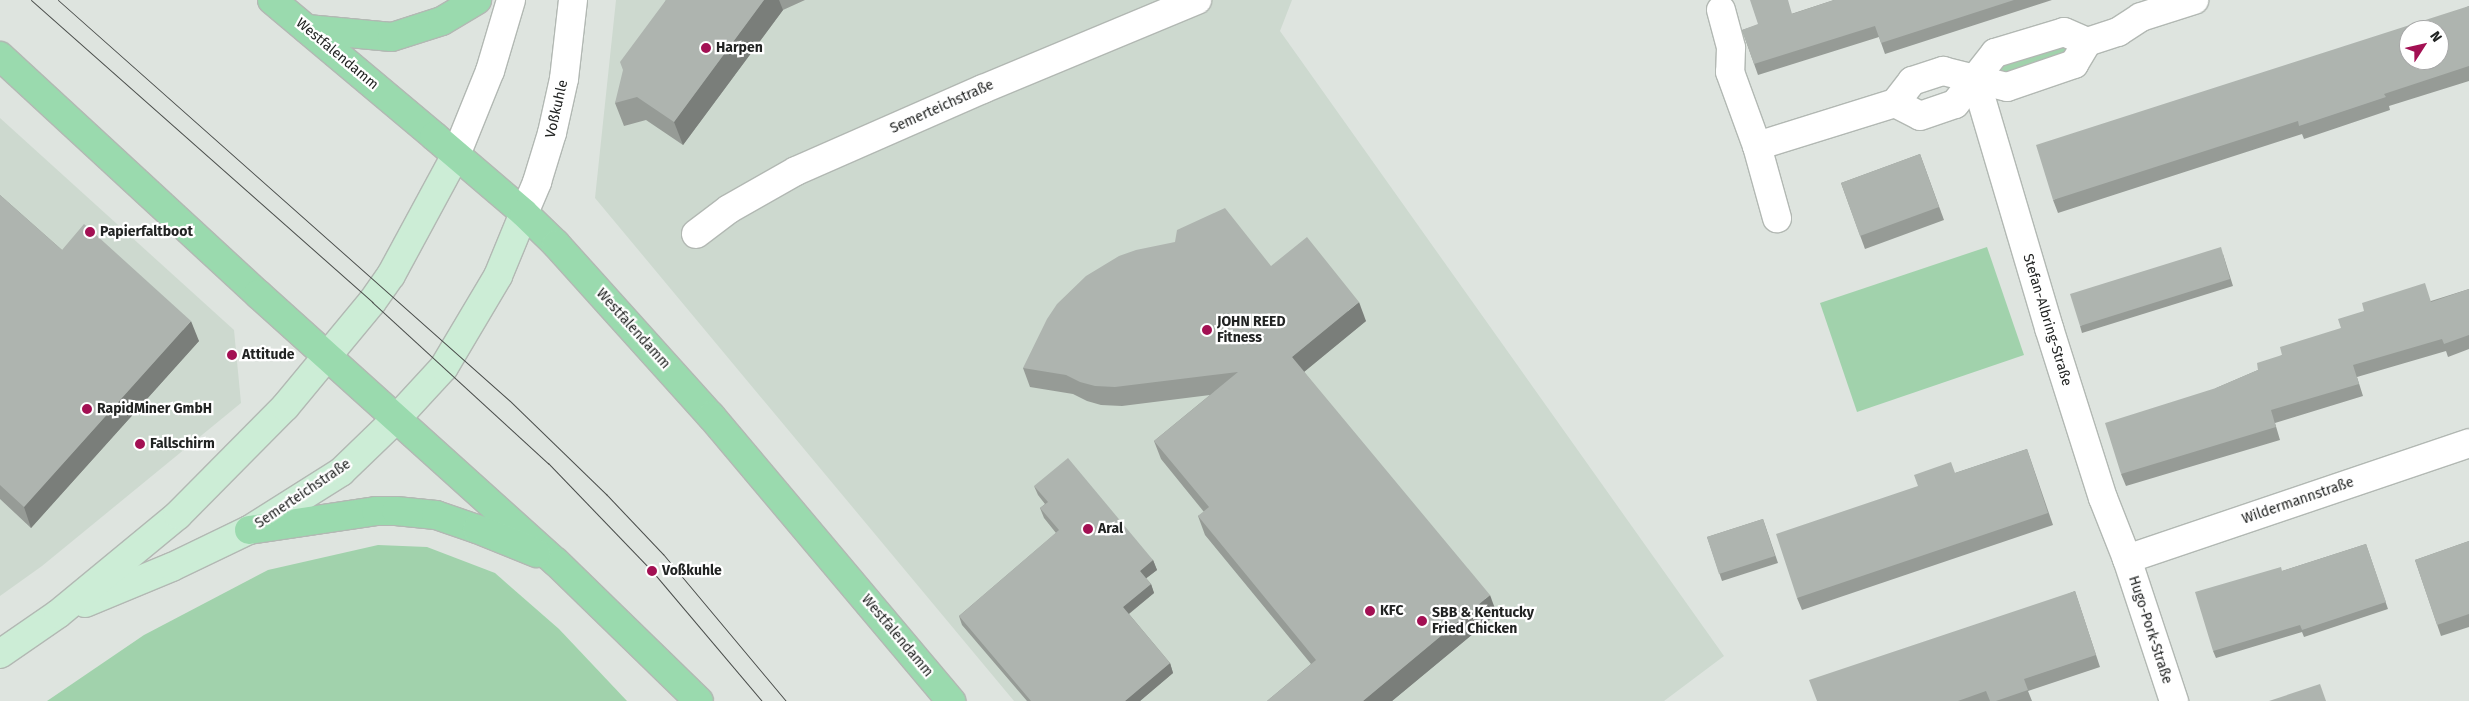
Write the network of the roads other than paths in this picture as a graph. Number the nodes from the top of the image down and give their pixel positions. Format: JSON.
{"nodes":[{"id":1,"x":272,"y":0,"type":"edge"},
{"id":2,"x":477,"y":0,"type":"edge"},
{"id":3,"x":511,"y":0,"type":"edge"},
{"id":4,"x":573,"y":0,"type":"edge"},
{"id":5,"x":1197,"y":0,"type":"edge"},
{"id":6,"x":2194,"y":0,"type":"edge"},
{"id":7,"x":1721,"y":10,"type":"dead end"},
{"id":8,"x":307,"y":29,"type":"junction"},
{"id":9,"x":2087,"y":42,"type":"junction"},
{"id":10,"x":0,"y":56,"type":"edge"},
{"id":11,"x":1975,"y":78,"type":"junction"},
{"id":12,"x":1757,"y":146,"type":"junction"},
{"id":13,"x":456,"y":155,"type":"junction"},
{"id":14,"x":524,"y":213,"type":"junction"},
{"id":15,"x":1777,"y":218,"type":"dead end"},
{"id":16,"x":696,"y":234,"type":"dead end"},
{"id":17,"x":328,"y":355,"type":"junction"},
{"id":18,"x":397,"y":418,"type":"junction"},
{"id":19,"x":2469,"y":443,"type":"edge"},
{"id":20,"x":249,"y":530,"type":"junction"},
{"id":21,"x":2127,"y":560,"type":"junction"},
{"id":22,"x":556,"y":562,"type":"junction"},
{"id":23,"x":58,"y":614,"type":"junction"},
{"id":24,"x":0,"y":654,"type":"edge"},
{"id":25,"x":699,"y":701,"type":"edge"},
{"id":26,"x":951,"y":701,"type":"edge"},
{"id":27,"x":2174,"y":701,"type":"edge"}],
"edges":[{"from":1,"to":8,"type":"main road","name":"Westfalendamm"},
{"from":2,"to":8,"type":"main road"},
{"from":3,"to":13,"type":"street"},
{"from":4,"to":14,"type":"street","name":"Voßkuhle"},
{"from":5,"to":16,"type":"street","name":"Semerteichstraße"},
{"from":6,"to":9,"type":"street"},
{"from":7,"to":12,"type":"street"},
{"from":8,"to":13,"type":"main road","name":"Westfalendamm"},
{"from":9,"to":11,"type":"street"},
{"from":9,"to":11,"type":"street"},
{"from":10,"to":17,"type":"main road"},
{"from":11,"to":12,"type":"street"},
{"from":11,"to":21,"type":"street","name":"Stefan-Albring-Straße"},
{"from":12,"to":15,"type":"street"},
{"from":13,"to":14,"type":"main road","name":"Westfalendamm"},
{"from":13,"to":17,"type":"main road","name":"Semerteichstraße"},
{"from":14,"to":18,"type":"main road","name":"Semerteichstraße"},
{"from":14,"to":26,"type":"main road","name":"Westfalendamm"},
{"from":17,"to":18,"type":"main road"},
{"from":17,"to":23,"type":"main road","name":"Semerteichstraße"},
{"from":18,"to":20,"type":"main road","name":"Semerteichstraße"},
{"from":18,"to":22,"type":"main road"},
{"from":19,"to":21,"type":"street","name":"Wildermannstraße"},
{"from":20,"to":22,"type":"main road"},
{"from":20,"to":23,"type":"main road","name":"Semerteichstraße"},
{"from":21,"to":27,"type":"street","name":"Hugo-Pork-Straße"},
{"from":22,"to":25,"type":"main road"},
{"from":23,"to":24,"type":"main road","name":"Semerteichstraße"}]}
